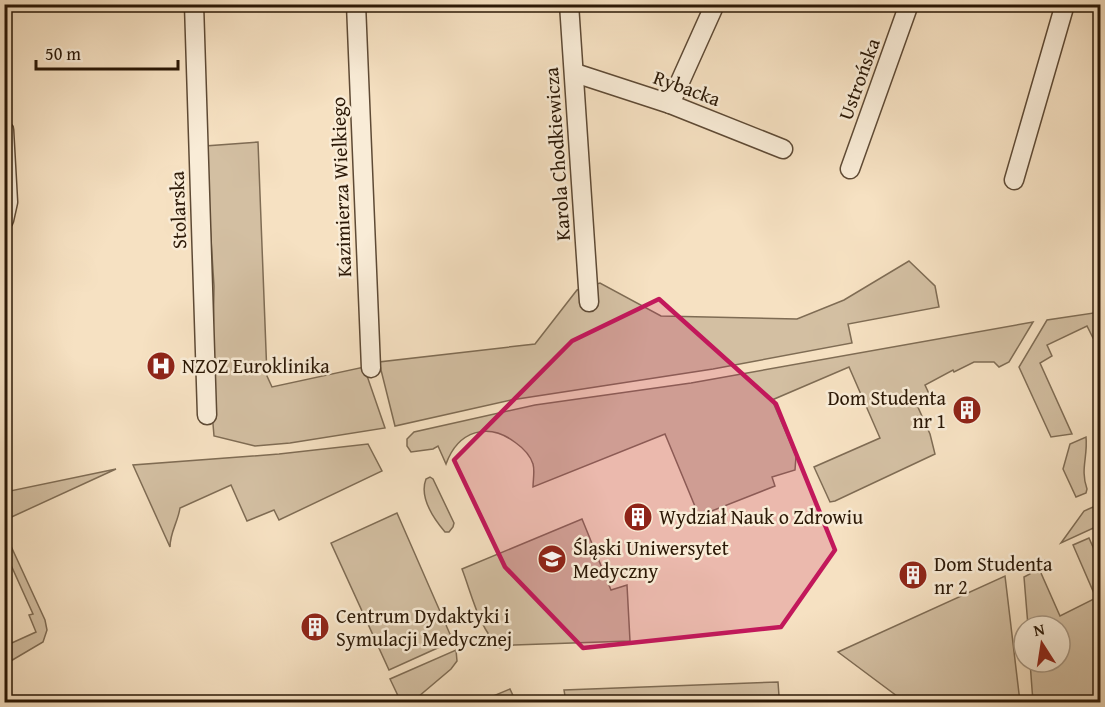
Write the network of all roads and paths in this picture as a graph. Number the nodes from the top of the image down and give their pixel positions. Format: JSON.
{"nodes":[{"id":1,"x":194,"y":4,"type":"edge"},
{"id":2,"x":356,"y":4,"type":"edge"},
{"id":3,"x":569,"y":4,"type":"edge"},
{"id":4,"x":715,"y":4,"type":"edge"},
{"id":5,"x":909,"y":4,"type":"edge"},
{"id":6,"x":1065,"y":4,"type":"edge"},
{"id":7,"x":575,"y":74,"type":"junction"},
{"id":8,"x":670,"y":104,"type":"junction"},
{"id":9,"x":4,"y":130,"type":"edge"},
{"id":10,"x":783,"y":149,"type":"dead end"},
{"id":11,"x":850,"y":169,"type":"dead end"},
{"id":12,"x":1014,"y":180,"type":"dead end"},
{"id":13,"x":4,"y":220,"type":"edge"},
{"id":14,"x":589,"y":302,"type":"dead end"},
{"id":15,"x":371,"y":368,"type":"dead end"},
{"id":16,"x":207,"y":415,"type":"dead end"}],
"edges":[{"from":1,"to":16,"type":"street","name":"Stolarska"},
{"from":2,"to":15,"type":"street","name":"Kazimierza Wielkiego"},
{"from":3,"to":7,"type":"street","name":"Karola Chodkiewicza"},
{"from":4,"to":8,"type":"street"},
{"from":5,"to":11,"type":"street","name":"Ustrońska"},
{"from":6,"to":12,"type":"street"},
{"from":7,"to":8,"type":"street","name":"Rybacka"},
{"from":7,"to":14,"type":"street","name":"Karola Chodkiewicza"},
{"from":8,"to":10,"type":"street","name":"Rybacka"},
{"from":9,"to":13,"type":"street"}]}
